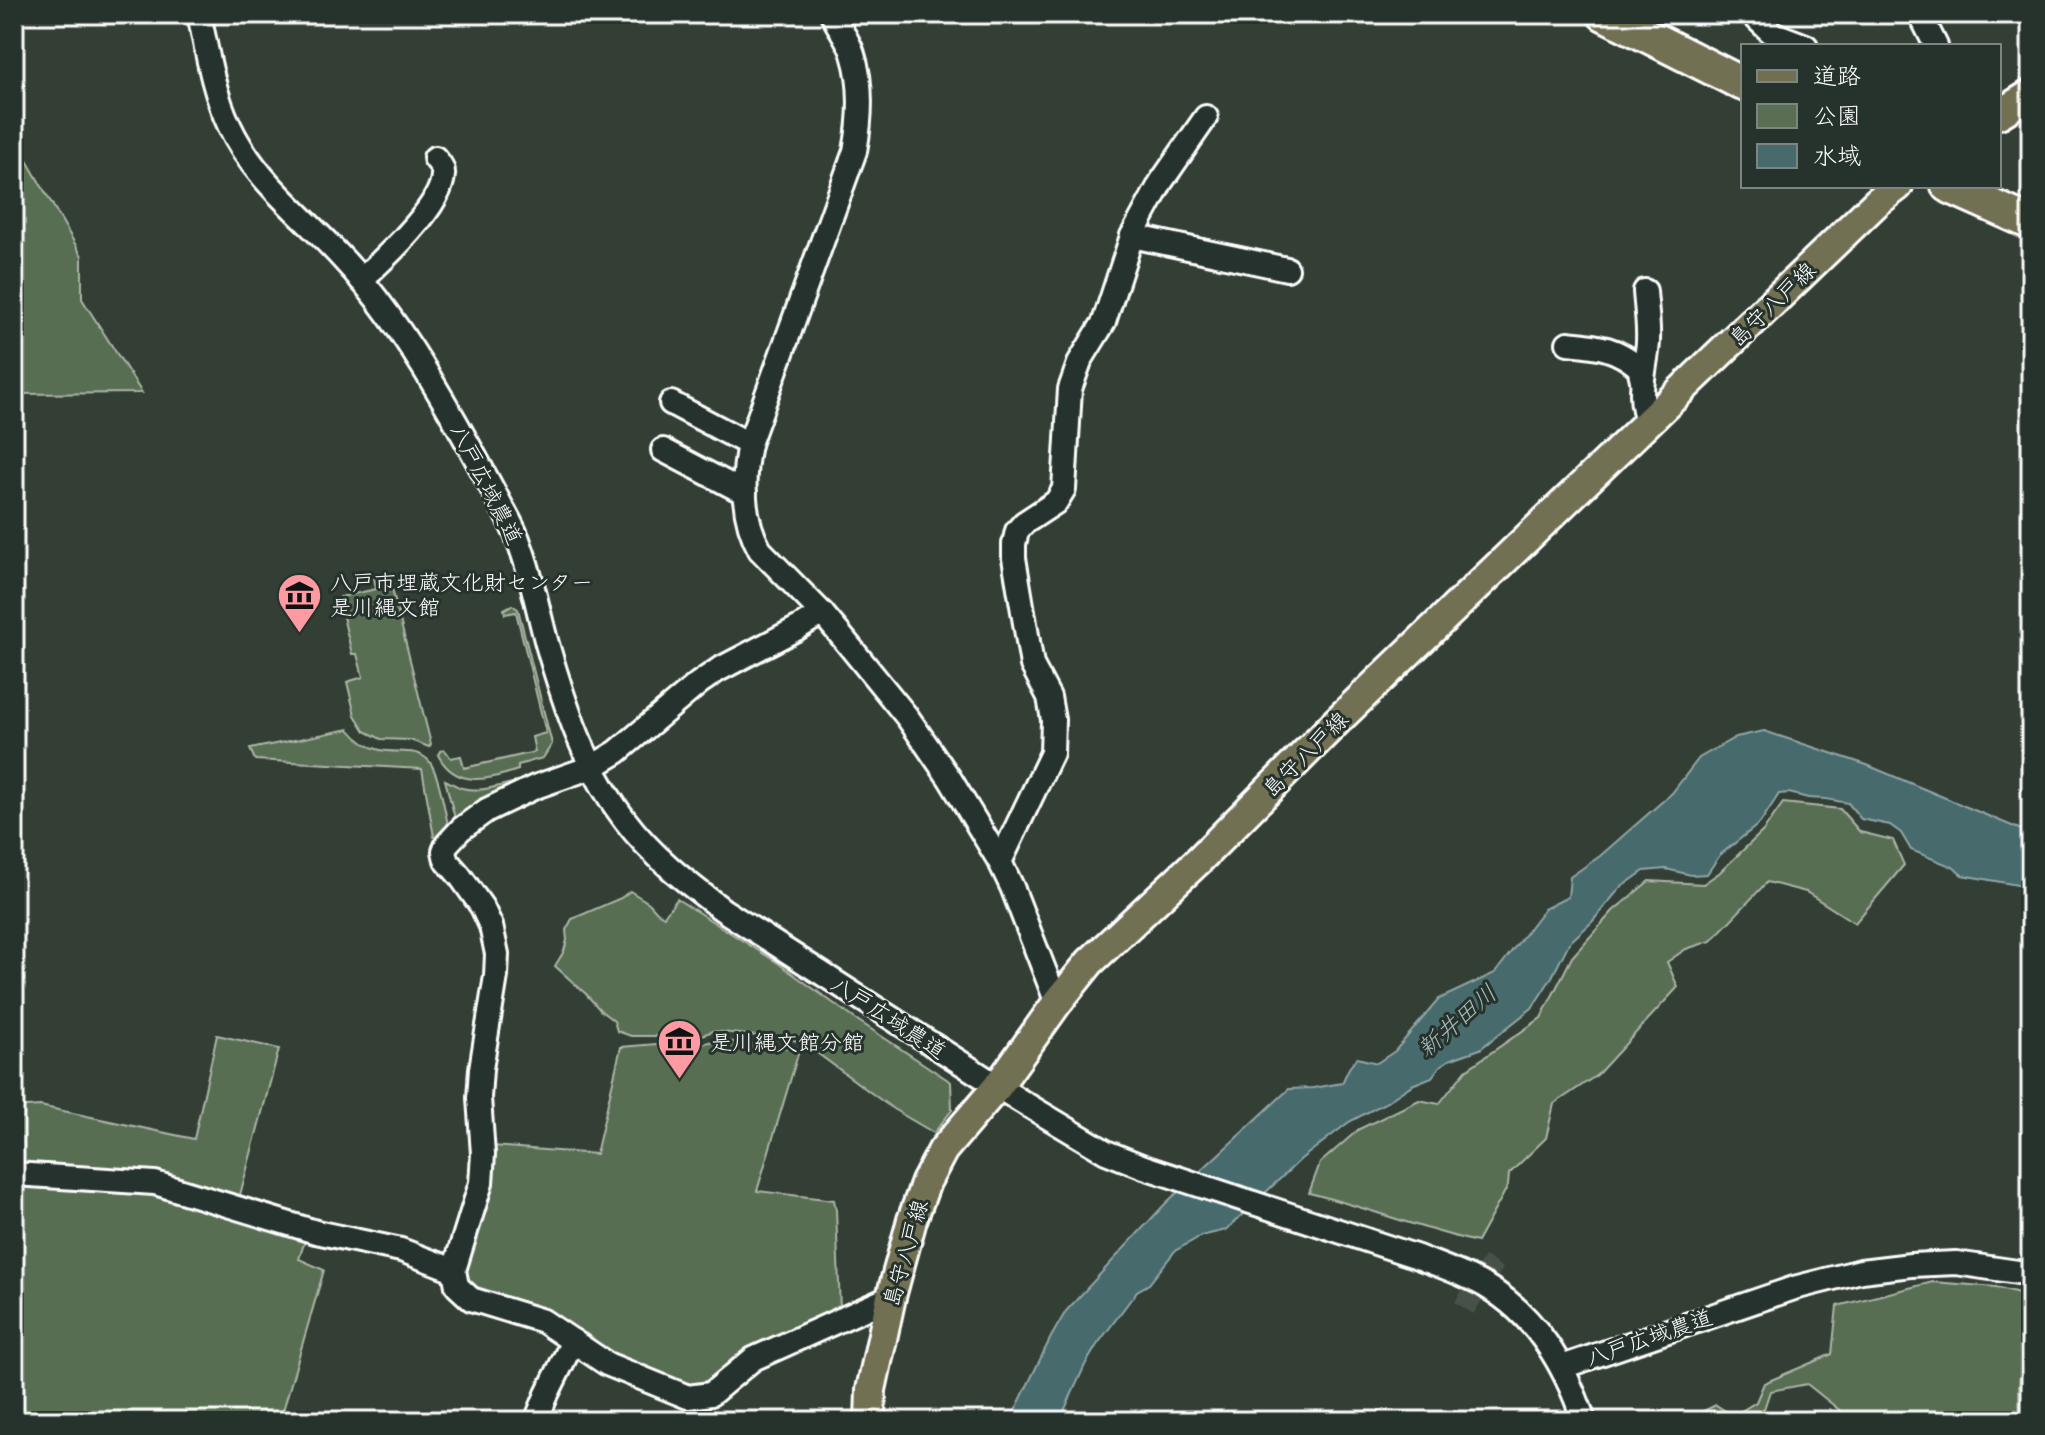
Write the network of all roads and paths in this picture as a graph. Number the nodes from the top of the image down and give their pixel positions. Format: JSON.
{"nodes":[{"id":1,"x":199,"y":14,"type":"edge"},
{"id":2,"x":832,"y":14,"type":"edge"},
{"id":3,"x":1604,"y":14,"type":"edge"},
{"id":4,"x":1752,"y":14,"type":"edge"},
{"id":5,"x":1920,"y":14,"type":"edge"},
{"id":6,"x":1801,"y":44,"type":"edge"},
{"id":7,"x":1935,"y":44,"type":"edge"},
{"id":8,"x":1741,"y":83,"type":"edge"},
{"id":9,"x":2031,"y":94,"type":"edge"},
{"id":10,"x":2001,"y":113,"type":"edge"},
{"id":11,"x":1206,"y":117,"type":"dead end"},
{"id":12,"x":435,"y":158,"type":"dead end"},
{"id":13,"x":1952,"y":188,"type":"edge"},
{"id":14,"x":1888,"y":194,"type":"edge"},
{"id":15,"x":2031,"y":223,"type":"edge"},
{"id":16,"x":1132,"y":236,"type":"junction"},
{"id":17,"x":1287,"y":269,"type":"dead end"},
{"id":18,"x":361,"y":280,"type":"junction"},
{"id":19,"x":1645,"y":291,"type":"dead end"},
{"id":20,"x":1568,"y":343,"type":"dead end"},
{"id":21,"x":1642,"y":380,"type":"junction"},
{"id":22,"x":671,"y":403,"type":"dead end"},
{"id":23,"x":1649,"y":423,"type":"junction"},
{"id":24,"x":749,"y":444,"type":"junction"},
{"id":25,"x":663,"y":450,"type":"dead end"},
{"id":26,"x":745,"y":493,"type":"junction"},
{"id":27,"x":822,"y":613,"type":"junction"},
{"id":28,"x":592,"y":767,"type":"junction"},
{"id":29,"x":1000,"y":862,"type":"junction"},
{"id":30,"x":1057,"y":1003,"type":"junction"},
{"id":31,"x":997,"y":1087,"type":"junction"},
{"id":32,"x":14,"y":1174,"type":"edge"},
{"id":33,"x":454,"y":1270,"type":"junction"},
{"id":34,"x":2031,"y":1274,"type":"edge"},
{"id":35,"x":891,"y":1297,"type":"junction"},
{"id":36,"x":573,"y":1341,"type":"junction"},
{"id":37,"x":1562,"y":1367,"type":"junction"},
{"id":38,"x":536,"y":1421,"type":"edge"},
{"id":39,"x":870,"y":1421,"type":"edge"},
{"id":40,"x":1584,"y":1421,"type":"edge"}],
"edges":[{"from":1,"to":18,"type":"street","name":"八戸広域農道"},
{"from":2,"to":24,"type":"street"},
{"from":3,"to":8,"type":"highway"},
{"from":4,"to":6,"type":"street"},
{"from":5,"to":7,"type":"street"},
{"from":9,"to":10,"type":"main road"},
{"from":11,"to":16,"type":"street"},
{"from":12,"to":18,"type":"street"},
{"from":13,"to":15,"type":"highway"},
{"from":14,"to":23,"type":"main road","name":"島守八戸線"},
{"from":16,"to":17,"type":"street"},
{"from":16,"to":29,"type":"street"},
{"from":18,"to":28,"type":"street","name":"八戸広域農道"},
{"from":19,"to":21,"type":"street"},
{"from":20,"to":21,"type":"street"},
{"from":21,"to":23,"type":"street"},
{"from":22,"to":24,"type":"street"},
{"from":23,"to":30,"type":"main road","name":"島守八戸線"},
{"from":24,"to":26,"type":"street"},
{"from":25,"to":26,"type":"street"},
{"from":26,"to":27,"type":"street"},
{"from":27,"to":28,"type":"street"},
{"from":27,"to":29,"type":"street"},
{"from":28,"to":31,"type":"street","name":"八戸広域農道"},
{"from":28,"to":33,"type":"street"},
{"from":29,"to":30,"type":"street"},
{"from":30,"to":31,"type":"main road","name":"島守八戸線"},
{"from":31,"to":35,"type":"main road","name":"島守八戸線"},
{"from":31,"to":37,"type":"street","name":"八戸広域農道"},
{"from":32,"to":33,"type":"street"},
{"from":33,"to":36,"type":"street"},
{"from":34,"to":37,"type":"street","name":"八戸広域農道"},
{"from":35,"to":36,"type":"street"},
{"from":35,"to":39,"type":"main road","name":"島守八戸線"},
{"from":36,"to":38,"type":"street"},
{"from":37,"to":40,"type":"street"}]}
